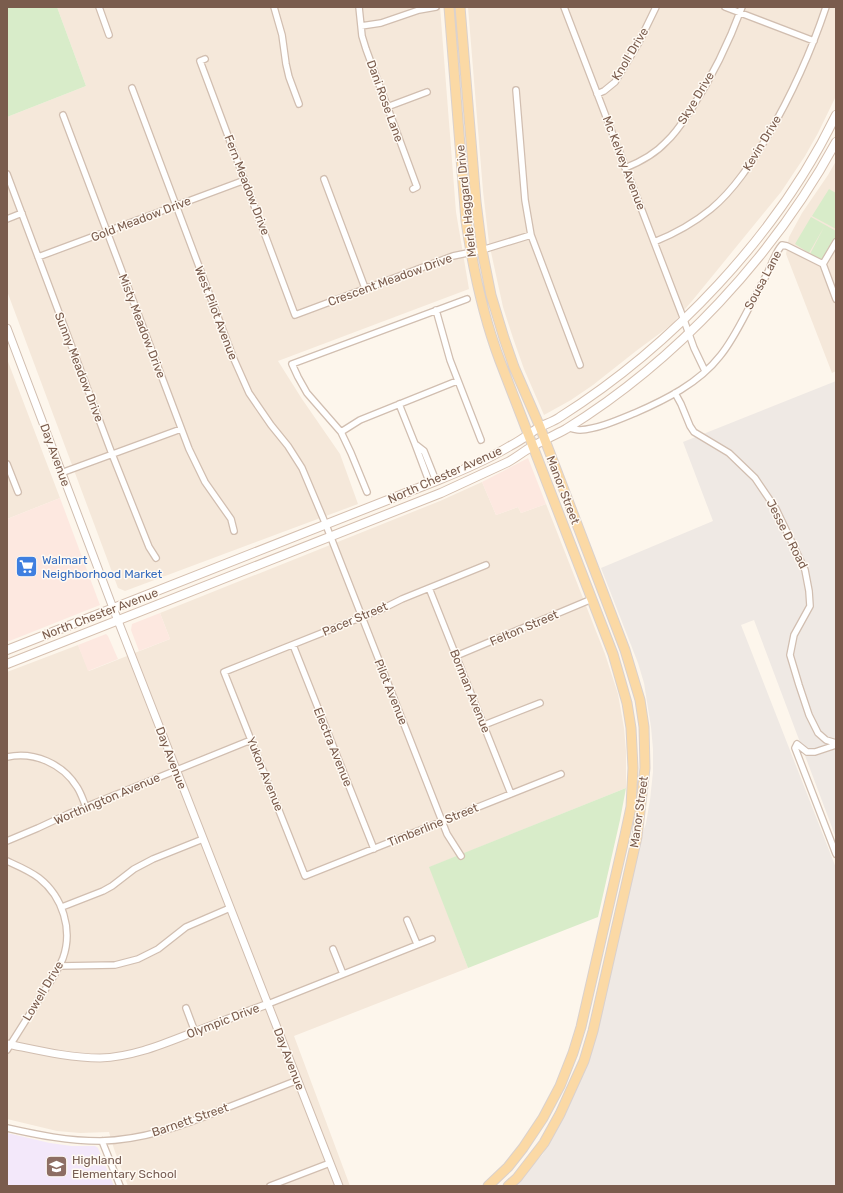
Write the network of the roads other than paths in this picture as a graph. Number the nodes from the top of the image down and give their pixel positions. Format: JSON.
{"nodes":[{"id":1,"x":99,"y":7,"type":"edge"},
{"id":2,"x":274,"y":7,"type":"edge"},
{"id":3,"x":359,"y":7,"type":"edge"},
{"id":4,"x":436,"y":7,"type":"edge"},
{"id":5,"x":449,"y":7,"type":"edge"},
{"id":6,"x":460,"y":7,"type":"edge"},
{"id":7,"x":564,"y":7,"type":"edge"},
{"id":8,"x":656,"y":7,"type":"edge"},
{"id":9,"x":725,"y":7,"type":"edge"},
{"id":10,"x":826,"y":7,"type":"edge"},
{"id":11,"x":741,"y":10,"type":"edge"},
{"id":12,"x":361,"y":26,"type":"junction"},
{"id":13,"x":109,"y":35,"type":"dead end"},
{"id":14,"x":814,"y":41,"type":"junction"},
{"id":15,"x":205,"y":59,"type":"dead end"},
{"id":16,"x":132,"y":88,"type":"dead end"},
{"id":17,"x":516,"y":90,"type":"dead end"},
{"id":18,"x":428,"y":92,"type":"dead end"},
{"id":19,"x":597,"y":94,"type":"junction"},
{"id":20,"x":299,"y":104,"type":"dead end"},
{"id":21,"x":387,"y":107,"type":"junction"},
{"id":22,"x":63,"y":115,"type":"dead end"},
{"id":23,"x":836,"y":115,"type":"edge"},
{"id":24,"x":836,"y":142,"type":"edge"},
{"id":25,"x":625,"y":168,"type":"junction"},
{"id":26,"x":7,"y":174,"type":"edge"},
{"id":27,"x":324,"y":179,"type":"dead end"},
{"id":28,"x":244,"y":180,"type":"junction"},
{"id":29,"x":412,"y":189,"type":"dead end"},
{"id":30,"x":176,"y":206,"type":"junction"},
{"id":31,"x":22,"y":213,"type":"junction"},
{"id":32,"x":7,"y":219,"type":"edge"},
{"id":33,"x":107,"y":232,"type":"junction"},
{"id":34,"x":532,"y":235,"type":"junction"},
{"id":35,"x":654,"y":242,"type":"junction"},
{"id":36,"x":836,"y":242,"type":"edge"},
{"id":37,"x":482,"y":250,"type":"junction"},
{"id":38,"x":471,"y":252,"type":"junction"},
{"id":39,"x":38,"y":257,"type":"junction"},
{"id":40,"x":823,"y":264,"type":"junction"},
{"id":41,"x":365,"y":288,"type":"junction"},
{"id":42,"x":467,"y":299,"type":"dead end"},
{"id":43,"x":836,"y":300,"type":"edge"},
{"id":44,"x":436,"y":310,"type":"junction"},
{"id":45,"x":295,"y":315,"type":"joint"},
{"id":46,"x":684,"y":320,"type":"junction"},
{"id":47,"x":7,"y":328,"type":"edge"},
{"id":48,"x":688,"y":333,"type":"junction"},
{"id":49,"x":580,"y":365,"type":"dead end"},
{"id":50,"x":705,"y":371,"type":"junction"},
{"id":51,"x":457,"y":381,"type":"junction"},
{"id":52,"x":675,"y":393,"type":"junction"},
{"id":53,"x":399,"y":404,"type":"junction"},
{"id":54,"x":540,"y":427,"type":"junction"},
{"id":55,"x":181,"y":428,"type":"junction"},
{"id":56,"x":568,"y":428,"type":"junction"},
{"id":57,"x":341,"y":432,"type":"junction"},
{"id":58,"x":528,"y":434,"type":"junction"},
{"id":59,"x":481,"y":440,"type":"dead end"},
{"id":60,"x":545,"y":440,"type":"junction"},
{"id":61,"x":532,"y":446,"type":"junction"},
{"id":62,"x":112,"y":454,"type":"junction"},
{"id":63,"x":7,"y":464,"type":"edge"},
{"id":64,"x":61,"y":473,"type":"junction"},
{"id":65,"x":433,"y":482,"type":"junction"},
{"id":66,"x":18,"y":492,"type":"dead end"},
{"id":67,"x":367,"y":492,"type":"dead end"},
{"id":68,"x":326,"y":525,"type":"junction"},
{"id":69,"x":234,"y":531,"type":"dead end"},
{"id":70,"x":331,"y":537,"type":"junction"},
{"id":71,"x":156,"y":558,"type":"dead end"},
{"id":72,"x":486,"y":565,"type":"dead end"},
{"id":73,"x":429,"y":588,"type":"junction"},
{"id":74,"x":592,"y":599,"type":"junction"},
{"id":75,"x":113,"y":608,"type":"junction"},
{"id":76,"x":362,"y":617,"type":"junction"},
{"id":77,"x":118,"y":621,"type":"junction"},
{"id":78,"x":293,"y":645,"type":"junction"},
{"id":79,"x":7,"y":650,"type":"edge"},
{"id":80,"x":456,"y":656,"type":"junction"},
{"id":81,"x":7,"y":664,"type":"edge"},
{"id":82,"x":224,"y":672,"type":"joint"},
{"id":83,"x":540,"y":703,"type":"dead end"},
{"id":84,"x":484,"y":725,"type":"junction"},
{"id":85,"x":251,"y":740,"type":"junction"},
{"id":86,"x":836,"y":744,"type":"edge"},
{"id":87,"x":7,"y":757,"type":"edge"},
{"id":88,"x":176,"y":770,"type":"junction"},
{"id":89,"x":561,"y":774,"type":"dead end"},
{"id":90,"x":511,"y":794,"type":"junction"},
{"id":91,"x":86,"y":807,"type":"junction"},
{"id":92,"x":442,"y":821,"type":"junction"},
{"id":93,"x":203,"y":839,"type":"junction"},
{"id":94,"x":7,"y":841,"type":"edge"},
{"id":95,"x":374,"y":849,"type":"junction"},
{"id":96,"x":836,"y":854,"type":"edge"},
{"id":97,"x":462,"y":856,"type":"dead end"},
{"id":98,"x":7,"y":861,"type":"edge"},
{"id":99,"x":305,"y":876,"type":"joint"},
{"id":100,"x":62,"y":907,"type":"junction"},
{"id":101,"x":230,"y":908,"type":"junction"},
{"id":102,"x":407,"y":920,"type":"dead end"},
{"id":103,"x":432,"y":938,"type":"dead end"},
{"id":104,"x":417,"y":944,"type":"junction"},
{"id":105,"x":334,"y":949,"type":"dead end"},
{"id":106,"x":59,"y":966,"type":"junction"},
{"id":107,"x":343,"y":974,"type":"junction"},
{"id":108,"x":268,"y":1004,"type":"junction"},
{"id":109,"x":186,"y":1008,"type":"dead end"},
{"id":110,"x":195,"y":1032,"type":"junction"},
{"id":111,"x":8,"y":1046,"type":"edge"},
{"id":112,"x":298,"y":1080,"type":"junction"},
{"id":113,"x":7,"y":1128,"type":"edge"},
{"id":114,"x":102,"y":1141,"type":"junction"},
{"id":115,"x":330,"y":1163,"type":"junction"},
{"id":116,"x":120,"y":1186,"type":"edge"},
{"id":117,"x":270,"y":1186,"type":"edge"},
{"id":118,"x":339,"y":1186,"type":"edge"},
{"id":119,"x":488,"y":1186,"type":"edge"},
{"id":120,"x":508,"y":1186,"type":"edge"}],
"edges":[{"from":1,"to":13,"type":"street"},
{"from":2,"to":20,"type":"street"},
{"from":3,"to":12,"type":"street","name":"Dani Rose Lane"},
{"from":4,"to":12,"type":"street"},
{"from":5,"to":38,"type":"main road","name":"Merle Haggard Drive"},
{"from":6,"to":37,"type":"main road","name":"Merle Haggard Drive"},
{"from":7,"to":19,"type":"street","name":"Mc Kelvey Avenue"},
{"from":8,"to":19,"type":"street","name":"Knoll Drive"},
{"from":9,"to":11,"type":"street"},
{"from":10,"to":14,"type":"street","name":"Kevin Drive"},
{"from":11,"to":14,"type":"street"},
{"from":11,"to":25,"type":"street","name":"Skye Drive"},
{"from":12,"to":21,"type":"street","name":"Dani Rose Lane"},
{"from":14,"to":35,"type":"street","name":"Kevin Drive"},
{"from":15,"to":28,"type":"street","name":"Fern Meadow Drive"},
{"from":16,"to":30,"type":"street","name":"West Pilot Avenue"},
{"from":17,"to":34,"type":"street"},
{"from":18,"to":21,"type":"street"},
{"from":19,"to":25,"type":"street","name":"Mc Kelvey Avenue"},
{"from":21,"to":29,"type":"street","name":"Dani Rose Lane"},
{"from":22,"to":33,"type":"street","name":"Misty Meadow Drive"},
{"from":23,"to":46,"type":"main road","name":"North Chester Avenue"},
{"from":24,"to":48,"type":"main road","name":"North Chester Avenue"},
{"from":25,"to":35,"type":"street","name":"Mc Kelvey Avenue"},
{"from":26,"to":31,"type":"street","name":"Sunny Meadow Drive"},
{"from":27,"to":41,"type":"street"},
{"from":28,"to":30,"type":"street","name":"Gold Meadow Drive"},
{"from":28,"to":45,"type":"street","name":"Fern Meadow Drive"},
{"from":30,"to":33,"type":"street","name":"Gold Meadow Drive"},
{"from":30,"to":68,"type":"street","name":"West Pilot Avenue"},
{"from":31,"to":32,"type":"street"},
{"from":31,"to":39,"type":"street","name":"Sunny Meadow Drive"},
{"from":33,"to":39,"type":"street","name":"Gold Meadow Drive"},
{"from":33,"to":55,"type":"street","name":"Misty Meadow Drive"},
{"from":34,"to":37,"type":"street","name":"Crescent Meadow Drive"},
{"from":34,"to":49,"type":"street"},
{"from":35,"to":46,"type":"street","name":"Mc Kelvey Avenue"},
{"from":36,"to":40,"type":"street"},
{"from":37,"to":38,"type":"street","name":"Crescent Meadow Drive"},
{"from":37,"to":54,"type":"main road","name":"Merle Haggard Drive"},
{"from":38,"to":41,"type":"street","name":"Crescent Meadow Drive"},
{"from":38,"to":58,"type":"main road","name":"Merle Haggard Drive"},
{"from":39,"to":62,"type":"street","name":"Sunny Meadow Drive"},
{"from":40,"to":43,"type":"street"},
{"from":40,"to":50,"type":"street","name":"Sousa Lane"},
{"from":41,"to":45,"type":"street","name":"Crescent Meadow Drive"},
{"from":42,"to":44,"type":"street"},
{"from":44,"to":51,"type":"street"},
{"from":44,"to":57,"type":"street"},
{"from":46,"to":48,"type":"street"},
{"from":46,"to":54,"type":"main road","name":"North Chester Avenue"},
{"from":47,"to":64,"type":"street","name":"Day Avenue"},
{"from":48,"to":50,"type":"street"},
{"from":48,"to":56,"type":"main road","name":"North Chester Avenue"},
{"from":50,"to":52,"type":"street"},
{"from":51,"to":53,"type":"street"},
{"from":51,"to":59,"type":"street"},
{"from":52,"to":56,"type":"street"},
{"from":52,"to":86,"type":"street","name":"Jesse D Road"},
{"from":53,"to":57,"type":"street"},
{"from":53,"to":65,"type":"street"},
{"from":54,"to":58,"type":"main road","name":"North Chester Avenue"},
{"from":54,"to":60,"type":"main road","name":"Manor Street"},
{"from":55,"to":62,"type":"street"},
{"from":55,"to":69,"type":"street","name":"Misty Meadow Drive"},
{"from":56,"to":60,"type":"main road","name":"North Chester Avenue"},
{"from":57,"to":67,"type":"street"},
{"from":58,"to":61,"type":"main road","name":"Manor Street"},
{"from":58,"to":65,"type":"main road","name":"North Chester Avenue"},
{"from":60,"to":61,"type":"main road","name":"North Chester Avenue"},
{"from":60,"to":120,"type":"main road","name":"Manor Street"},
{"from":61,"to":70,"type":"main road","name":"North Chester Avenue"},
{"from":61,"to":74,"type":"main road","name":"Manor Street"},
{"from":62,"to":64,"type":"street"},
{"from":62,"to":71,"type":"street","name":"Sunny Meadow Drive"},
{"from":63,"to":66,"type":"street"},
{"from":64,"to":75,"type":"street","name":"Day Avenue"},
{"from":65,"to":68,"type":"main road","name":"North Chester Avenue"},
{"from":68,"to":70,"type":"street","name":"Pilot Avenue"},
{"from":68,"to":75,"type":"main road","name":"North Chester Avenue"},
{"from":70,"to":76,"type":"street","name":"Pilot Avenue"},
{"from":70,"to":77,"type":"main road","name":"North Chester Avenue"},
{"from":72,"to":73,"type":"street","name":"Pacer Street"},
{"from":73,"to":76,"type":"street","name":"Pacer Street"},
{"from":73,"to":80,"type":"street","name":"Borman Avenue"},
{"from":74,"to":80,"type":"street","name":"Felton Street"},
{"from":74,"to":119,"type":"main road","name":"Manor Street"},
{"from":75,"to":77,"type":"street","name":"Day Avenue"},
{"from":75,"to":79,"type":"main road","name":"North Chester Avenue"},
{"from":76,"to":78,"type":"street","name":"Pacer Street"},
{"from":76,"to":92,"type":"street","name":"Pilot Avenue"},
{"from":77,"to":81,"type":"main road","name":"North Chester Avenue"},
{"from":77,"to":88,"type":"street","name":"Day Avenue"},
{"from":78,"to":82,"type":"street","name":"Pacer Street"},
{"from":78,"to":95,"type":"street","name":"Electra Avenue"},
{"from":80,"to":84,"type":"street","name":"Borman Avenue"},
{"from":82,"to":85,"type":"street","name":"Yukon Avenue"},
{"from":83,"to":84,"type":"street"},
{"from":84,"to":90,"type":"street","name":"Borman Avenue"},
{"from":85,"to":88,"type":"street","name":"Worthington Avenue"},
{"from":85,"to":99,"type":"street","name":"Yukon Avenue"},
{"from":86,"to":96,"type":"street"},
{"from":87,"to":91,"type":"street"},
{"from":88,"to":91,"type":"street","name":"Worthington Avenue"},
{"from":88,"to":93,"type":"street","name":"Day Avenue"},
{"from":89,"to":90,"type":"street","name":"Timberline Street"},
{"from":90,"to":92,"type":"street","name":"Timberline Street"},
{"from":91,"to":94,"type":"street","name":"Worthington Avenue"},
{"from":92,"to":95,"type":"street","name":"Timberline Street"},
{"from":92,"to":97,"type":"street","name":"Pilot Avenue"},
{"from":93,"to":100,"type":"street"},
{"from":93,"to":101,"type":"street","name":"Day Avenue"},
{"from":95,"to":99,"type":"street","name":"Timberline Street"},
{"from":98,"to":100,"type":"street","name":"Lowell Drive"},
{"from":100,"to":106,"type":"street","name":"Lowell Drive"},
{"from":101,"to":106,"type":"street"},
{"from":101,"to":108,"type":"street","name":"Day Avenue"},
{"from":102,"to":104,"type":"street"},
{"from":103,"to":104,"type":"street","name":"Olympic Drive"},
{"from":104,"to":107,"type":"street","name":"Olympic Drive"},
{"from":105,"to":107,"type":"street"},
{"from":106,"to":111,"type":"street","name":"Lowell Drive"},
{"from":107,"to":108,"type":"street","name":"Olympic Drive"},
{"from":108,"to":110,"type":"street","name":"Olympic Drive"},
{"from":108,"to":112,"type":"street","name":"Day Avenue"},
{"from":109,"to":110,"type":"street"},
{"from":110,"to":111,"type":"street","name":"Olympic Drive"},
{"from":112,"to":114,"type":"street","name":"Barnett Street"},
{"from":112,"to":115,"type":"street","name":"Day Avenue"},
{"from":113,"to":114,"type":"street","name":"Barnett Street"},
{"from":114,"to":116,"type":"street"},
{"from":115,"to":117,"type":"street"},
{"from":115,"to":118,"type":"street","name":"Day Avenue"}]}
